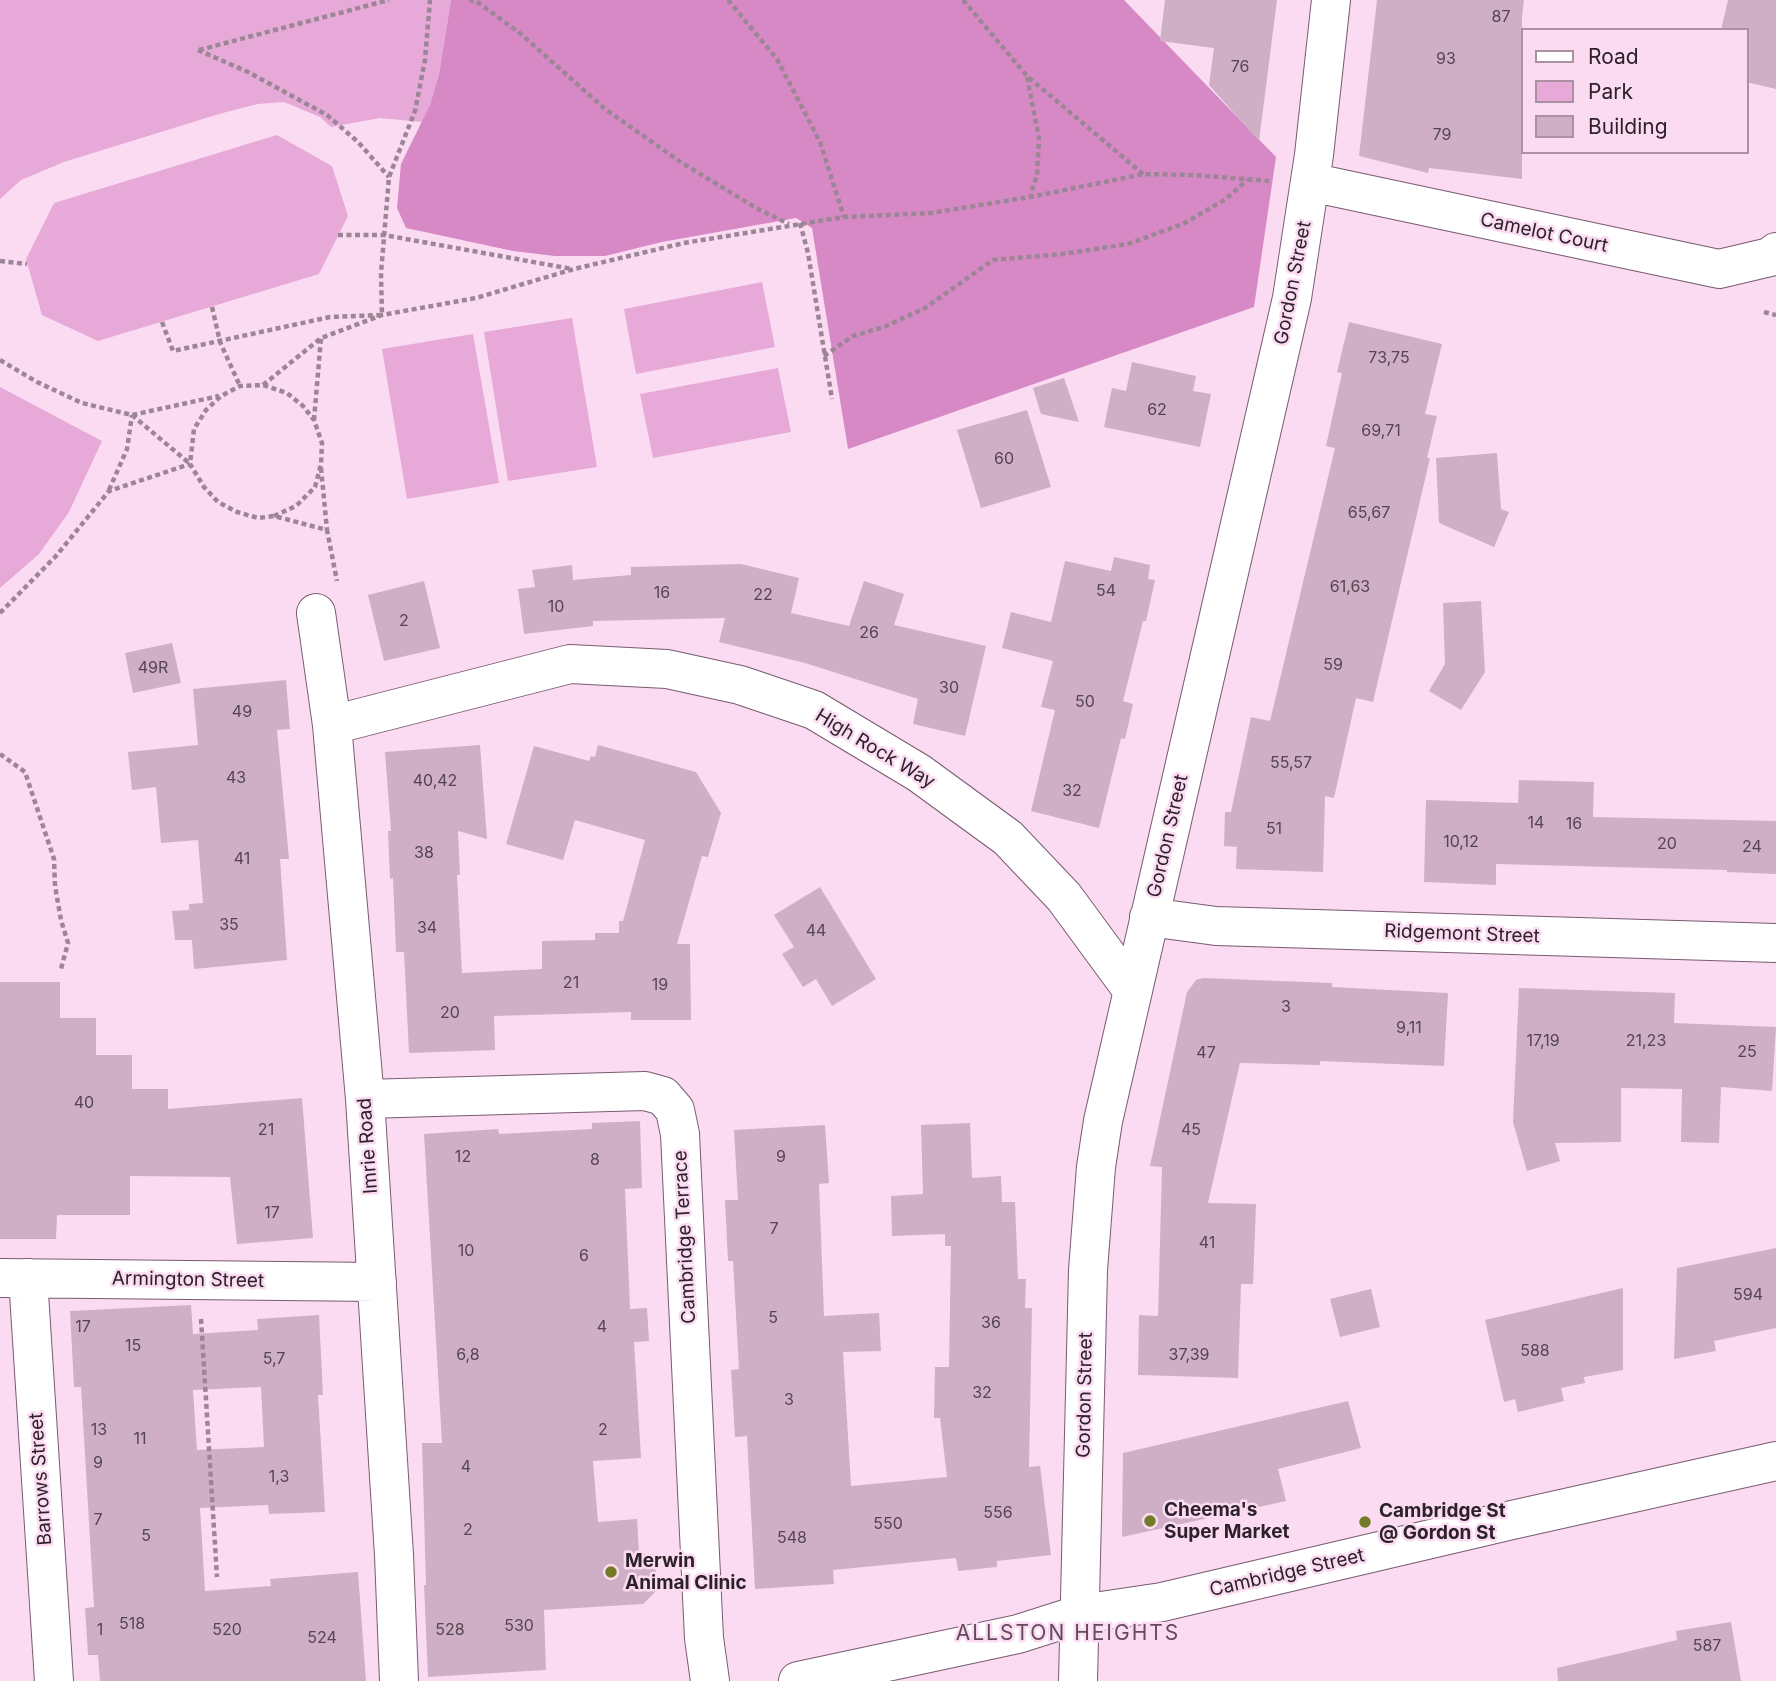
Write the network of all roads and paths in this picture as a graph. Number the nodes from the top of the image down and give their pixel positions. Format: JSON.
{"nodes":[{"id":1,"x":389,"y":0,"type":"edge"},
{"id":2,"x":430,"y":0,"type":"edge"},
{"id":3,"x":469,"y":0,"type":"edge"},
{"id":4,"x":728,"y":0,"type":"edge"},
{"id":5,"x":963,"y":0,"type":"edge"},
{"id":6,"x":1331,"y":0,"type":"edge"},
{"id":7,"x":477,"y":1,"type":"edge"},
{"id":8,"x":1027,"y":76,"type":"junction"},
{"id":9,"x":1144,"y":174,"type":"junction"},
{"id":10,"x":389,"y":177,"type":"junction"},
{"id":11,"x":1248,"y":179,"type":"junction"},
{"id":12,"x":1295,"y":182,"type":"junction"},
{"id":13,"x":1030,"y":197,"type":"junction"},
{"id":14,"x":844,"y":217,"type":"junction"},
{"id":15,"x":800,"y":223,"type":"junction"},
{"id":16,"x":789,"y":224,"type":"junction"},
{"id":17,"x":338,"y":234,"type":"dead end"},
{"id":18,"x":384,"y":235,"type":"junction"},
{"id":19,"x":1776,"y":253,"type":"edge"},
{"id":20,"x":0,"y":261,"type":"edge"},
{"id":21,"x":27,"y":264,"type":"dead end"},
{"id":22,"x":574,"y":269,"type":"junction"},
{"id":23,"x":212,"y":307,"type":"dead end"},
{"id":24,"x":1764,"y":312,"type":"dead end"},
{"id":25,"x":382,"y":315,"type":"junction"},
{"id":26,"x":1776,"y":315,"type":"edge"},
{"id":27,"x":162,"y":322,"type":"dead end"},
{"id":28,"x":321,"y":338,"type":"junction"},
{"id":29,"x":220,"y":342,"type":"junction"},
{"id":30,"x":824,"y":356,"type":"junction"},
{"id":31,"x":0,"y":360,"type":"edge"},
{"id":32,"x":262,"y":385,"type":"junction"},
{"id":33,"x":240,"y":386,"type":"junction"},
{"id":34,"x":221,"y":396,"type":"junction"},
{"id":35,"x":832,"y":399,"type":"dead end"},
{"id":36,"x":132,"y":415,"type":"junction"},
{"id":37,"x":314,"y":420,"type":"junction"},
{"id":38,"x":190,"y":464,"type":"junction"},
{"id":39,"x":321,"y":464,"type":"junction"},
{"id":40,"x":108,"y":491,"type":"junction"},
{"id":41,"x":274,"y":516,"type":"junction"},
{"id":42,"x":327,"y":530,"type":"junction"},
{"id":43,"x":327,"y":600,"type":"joint"},
{"id":44,"x":0,"y":613,"type":"edge"},
{"id":45,"x":332,"y":725,"type":"junction"},
{"id":46,"x":0,"y":754,"type":"edge"},
{"id":47,"x":1149,"y":917,"type":"junction"},
{"id":48,"x":1776,"y":943,"type":"edge"},
{"id":49,"x":61,"y":969,"type":"dead end"},
{"id":50,"x":1133,"y":991,"type":"junction"},
{"id":51,"x":365,"y":1099,"type":"junction"},
{"id":52,"x":14,"y":1278,"type":"edge"},
{"id":53,"x":377,"y":1282,"type":"junction"},
{"id":54,"x":201,"y":1315,"type":"dead end"},
{"id":55,"x":1776,"y":1461,"type":"edge"},
{"id":56,"x":217,"y":1577,"type":"dead end"},
{"id":57,"x":1082,"y":1614,"type":"junction"},
{"id":58,"x":54,"y":1681,"type":"edge"},
{"id":59,"x":399,"y":1681,"type":"edge"},
{"id":60,"x":710,"y":1681,"type":"edge"},
{"id":61,"x":798,"y":1681,"type":"edge"},
{"id":62,"x":1078,"y":1681,"type":"edge"}],
"edges":[{"from":1,"to":10,"type":"path"},
{"from":2,"to":10,"type":"path"},
{"from":3,"to":7,"type":"path"},
{"from":4,"to":14,"type":"path"},
{"from":5,"to":8,"type":"path"},
{"from":6,"to":12,"type":"street","name":"Gordon Street"},
{"from":7,"to":16,"type":"path"},
{"from":8,"to":9,"type":"path"},
{"from":8,"to":13,"type":"path"},
{"from":9,"to":11,"type":"path"},
{"from":9,"to":13,"type":"path"},
{"from":10,"to":18,"type":"path"},
{"from":11,"to":12,"type":"path"},
{"from":11,"to":30,"type":"path"},
{"from":12,"to":19,"type":"street","name":"Camelot Court"},
{"from":12,"to":47,"type":"street","name":"Gordon Street"},
{"from":13,"to":14,"type":"path"},
{"from":14,"to":15,"type":"path"},
{"from":15,"to":16,"type":"path"},
{"from":15,"to":30,"type":"path"},
{"from":16,"to":22,"type":"path"},
{"from":17,"to":18,"type":"path"},
{"from":18,"to":22,"type":"path"},
{"from":18,"to":25,"type":"path"},
{"from":20,"to":21,"type":"path"},
{"from":22,"to":25,"type":"path"},
{"from":23,"to":29,"type":"path"},
{"from":24,"to":26,"type":"path"},
{"from":25,"to":28,"type":"path"},
{"from":25,"to":29,"type":"path"},
{"from":27,"to":29,"type":"path"},
{"from":28,"to":32,"type":"path"},
{"from":28,"to":37,"type":"path"},
{"from":29,"to":33,"type":"path"},
{"from":30,"to":35,"type":"path"},
{"from":31,"to":36,"type":"path"},
{"from":32,"to":33,"type":"path"},
{"from":32,"to":37,"type":"path"},
{"from":33,"to":34,"type":"path"},
{"from":34,"to":36,"type":"path"},
{"from":34,"to":38,"type":"path"},
{"from":36,"to":38,"type":"path"},
{"from":36,"to":40,"type":"path"},
{"from":37,"to":39,"type":"path"},
{"from":38,"to":40,"type":"path"},
{"from":38,"to":41,"type":"path"},
{"from":39,"to":41,"type":"path"},
{"from":39,"to":42,"type":"path"},
{"from":40,"to":44,"type":"path"},
{"from":41,"to":42,"type":"path"},
{"from":42,"to":43,"type":"path"},
{"from":43,"to":45,"type":"street","name":"Imrie Road"},
{"from":45,"to":50,"type":"street","name":"High Rock Way"},
{"from":45,"to":51,"type":"street","name":"Imrie Road"},
{"from":46,"to":49,"type":"path"},
{"from":47,"to":48,"type":"street","name":"Ridgemont Street"},
{"from":47,"to":50,"type":"street","name":"Gordon Street"},
{"from":50,"to":57,"type":"street","name":"Gordon Street"},
{"from":51,"to":53,"type":"street","name":"Imrie Road"},
{"from":51,"to":60,"type":"street","name":"Cambridge Terrace"},
{"from":52,"to":53,"type":"street","name":"Armington Street"},
{"from":52,"to":58,"type":"street","name":"Barrows Street"},
{"from":53,"to":59,"type":"street","name":"Imrie Road"},
{"from":54,"to":56,"type":"path"},
{"from":55,"to":57,"type":"street","name":"Cambridge Street"},
{"from":57,"to":61,"type":"street","name":"Cambridge Street"},
{"from":57,"to":62,"type":"street","name":"Gordon Street"}]}
